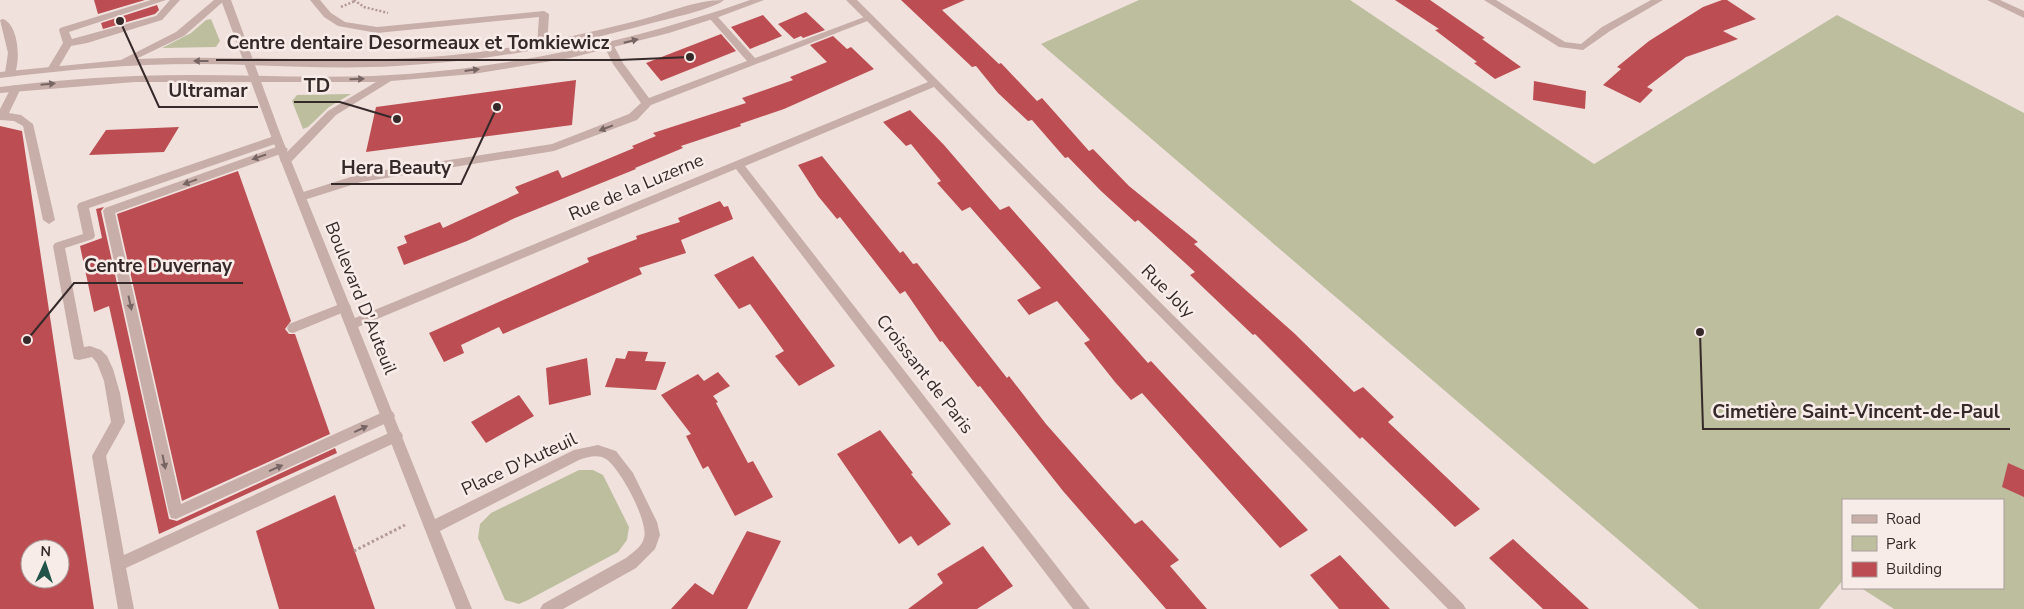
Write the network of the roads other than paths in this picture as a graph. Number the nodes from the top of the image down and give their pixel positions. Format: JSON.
{"nodes":[{"id":1,"x":161,"y":0,"type":"edge"},
{"id":2,"x":175,"y":0,"type":"edge"},
{"id":3,"x":220,"y":0,"type":"edge"},
{"id":4,"x":226,"y":0,"type":"edge"},
{"id":5,"x":315,"y":0,"type":"edge"},
{"id":6,"x":719,"y":0,"type":"edge"},
{"id":7,"x":759,"y":0,"type":"edge"},
{"id":8,"x":851,"y":0,"type":"edge"},
{"id":9,"x":1489,"y":0,"type":"edge"},
{"id":10,"x":1658,"y":0,"type":"edge"},
{"id":11,"x":1992,"y":0,"type":"edge"},
{"id":12,"x":118,"y":13,"type":"junction"},
{"id":13,"x":2024,"y":15,"type":"edge"},
{"id":14,"x":713,"y":17,"type":"junction"},
{"id":15,"x":870,"y":18,"type":"junction"},
{"id":16,"x":3,"y":22,"type":"dead end"},
{"id":17,"x":123,"y":29,"type":"junction"},
{"id":18,"x":68,"y":43,"type":"junction"},
{"id":19,"x":542,"y":46,"type":"junction"},
{"id":20,"x":609,"y":46,"type":"junction"},
{"id":21,"x":250,"y":62,"type":"junction"},
{"id":22,"x":121,"y":63,"type":"junction"},
{"id":23,"x":754,"y":63,"type":"junction"},
{"id":24,"x":53,"y":68,"type":"junction"},
{"id":25,"x":5,"y":74,"type":"edge"},
{"id":26,"x":256,"y":78,"type":"junction"},
{"id":27,"x":392,"y":78,"type":"junction"},
{"id":28,"x":934,"y":83,"type":"junction"},
{"id":29,"x":16,"y":88,"type":"junction"},
{"id":30,"x":0,"y":90,"type":"edge"},
{"id":31,"x":647,"y":104,"type":"junction"},
{"id":32,"x":1,"y":116,"type":"edge"},
{"id":33,"x":282,"y":149,"type":"junction"},
{"id":34,"x":737,"y":163,"type":"junction"},
{"id":35,"x":301,"y":196,"type":"junction"},
{"id":36,"x":49,"y":220,"type":"dead end"},
{"id":37,"x":345,"y":307,"type":"junction"},
{"id":38,"x":352,"y":324,"type":"junction"},
{"id":39,"x":293,"y":328,"type":"dead end"},
{"id":40,"x":388,"y":416,"type":"junction"},
{"id":41,"x":396,"y":436,"type":"junction"},
{"id":42,"x":433,"y":527,"type":"junction"},
{"id":43,"x":118,"y":565,"type":"junction"},
{"id":44,"x":126,"y":609,"type":"edge"},
{"id":45,"x":464,"y":609,"type":"edge"},
{"id":46,"x":548,"y":609,"type":"edge"},
{"id":47,"x":1082,"y":609,"type":"edge"},
{"id":48,"x":1458,"y":609,"type":"edge"}],
"edges":[{"from":1,"to":12,"type":"street"},
{"from":2,"to":17,"type":"street"},
{"from":3,"to":22,"type":"street"},
{"from":4,"to":21,"type":"street","name":"Boulevard D'Auteuil"},
{"from":5,"to":19,"type":"street"},
{"from":6,"to":19,"type":"street"},
{"from":7,"to":14,"type":"street"},
{"from":8,"to":15,"type":"street","name":"Rue Joly"},
{"from":9,"to":10,"type":"street"},
{"from":11,"to":13,"type":"street"},
{"from":12,"to":17,"type":"street"},
{"from":12,"to":18,"type":"street"},
{"from":20,"to":14,"type":"street","one_way":true},
{"from":14,"to":23,"type":"street"},
{"from":15,"to":23,"type":"street"},
{"from":15,"to":28,"type":"street","name":"Rue Joly"},
{"from":16,"to":25,"type":"street"},
{"from":17,"to":18,"type":"street"},
{"from":18,"to":24,"type":"street"},
{"from":19,"to":21,"type":"street"},
{"from":27,"to":20,"type":"street","one_way":true},
{"from":20,"to":31,"type":"street"},
{"from":21,"to":22,"type":"street","one_way":true},
{"from":21,"to":26,"type":"street","name":"Boulevard D'Auteuil"},
{"from":22,"to":24,"type":"street"},
{"from":23,"to":31,"type":"street"},
{"from":24,"to":25,"type":"street"},
{"from":26,"to":27,"type":"street","one_way":true},
{"from":29,"to":26,"type":"street","one_way":true},
{"from":26,"to":33,"type":"street","name":"Boulevard D'Auteuil"},
{"from":27,"to":33,"type":"street"},
{"from":28,"to":34,"type":"street","name":"Rue de la Luzerne"},
{"from":28,"to":48,"type":"street","name":"Rue Joly"},
{"from":29,"to":30,"type":"street"},
{"from":29,"to":32,"type":"street"},
{"from":31,"to":35,"type":"street","one_way":true},
{"from":32,"to":36,"type":"street"},
{"from":33,"to":35,"type":"street","name":"Boulevard D'Auteuil"},
{"from":33,"to":40,"type":"street","one_way":true},
{"from":33,"to":43,"type":"street"},
{"from":34,"to":38,"type":"street","name":"Rue de la Luzerne"},
{"from":34,"to":47,"type":"street","name":"Croissant de Paris"},
{"from":35,"to":37,"type":"street","name":"Boulevard D'Auteuil"},
{"from":37,"to":38,"type":"street","name":"Boulevard D'Auteuil"},
{"from":37,"to":39,"type":"street"},
{"from":38,"to":40,"type":"street","name":"Boulevard D'Auteuil"},
{"from":40,"to":41,"type":"street","name":"Boulevard D'Auteuil"},
{"from":41,"to":42,"type":"street","name":"Boulevard D'Auteuil"},
{"from":41,"to":43,"type":"street"},
{"from":42,"to":45,"type":"street","name":"Boulevard D'Auteuil"},
{"from":42,"to":46,"type":"street","name":"Place D'Auteuil"},
{"from":43,"to":44,"type":"street"}]}
